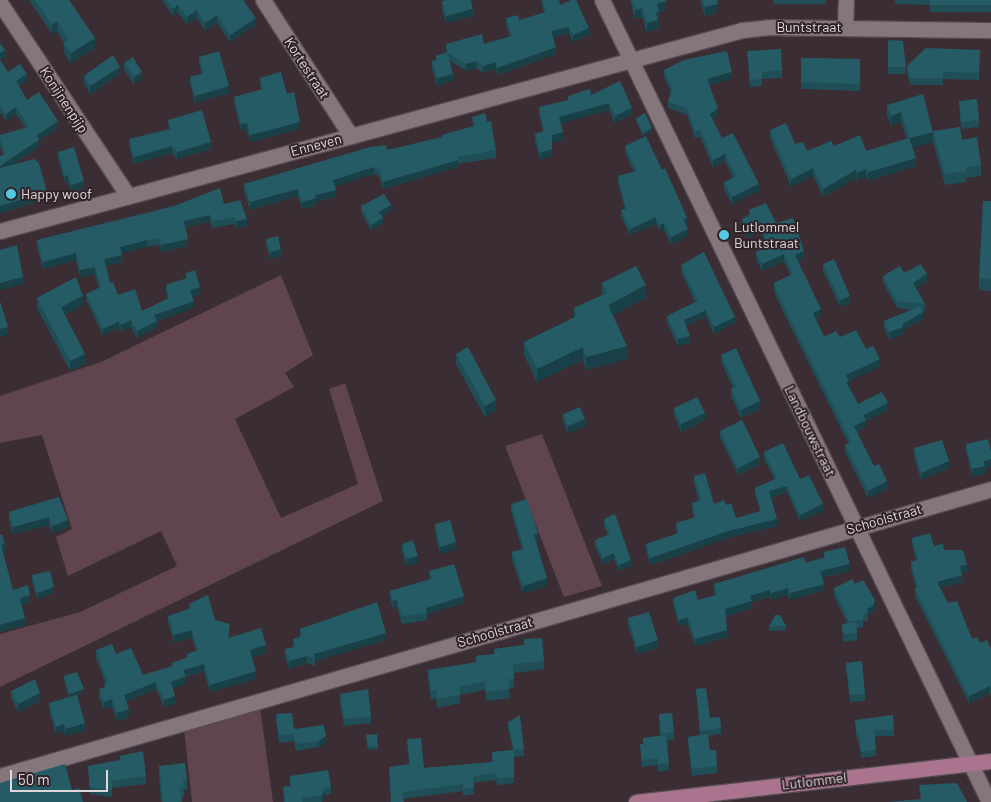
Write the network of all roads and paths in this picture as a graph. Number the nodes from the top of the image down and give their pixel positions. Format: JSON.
{"nodes":[{"id":1,"x":263,"y":0,"type":"edge"},
{"id":2,"x":602,"y":0,"type":"edge"},
{"id":3,"x":846,"y":0,"type":"edge"},
{"id":4,"x":0,"y":2,"type":"edge"},
{"id":5,"x":846,"y":27,"type":"junction"},
{"id":6,"x":991,"y":30,"type":"edge"},
{"id":7,"x":631,"y":60,"type":"junction"},
{"id":8,"x":351,"y":136,"type":"junction"},
{"id":9,"x":128,"y":196,"type":"junction"},
{"id":10,"x":0,"y":231,"type":"edge"},
{"id":11,"x":991,"y":489,"type":"edge"},
{"id":12,"x":856,"y":526,"type":"junction"},
{"id":13,"x":991,"y":761,"type":"edge"},
{"id":14,"x":969,"y":763,"type":"junction"},
{"id":15,"x":0,"y":776,"type":"edge"},
{"id":16,"x":636,"y":802,"type":"edge"},
{"id":17,"x":989,"y":802,"type":"edge"}],
"edges":[{"from":1,"to":8,"type":"street","name":"Kortestraat"},
{"from":2,"to":7,"type":"street","name":"Landbouwstraat"},
{"from":3,"to":5,"type":"street"},
{"from":4,"to":9,"type":"street","name":"Konijnenpijp"},
{"from":5,"to":6,"type":"street","name":"Buntstraat"},
{"from":5,"to":7,"type":"street","name":"Buntstraat"},
{"from":7,"to":8,"type":"street","name":"Enneven"},
{"from":7,"to":12,"type":"street","name":"Landbouwstraat"},
{"from":8,"to":9,"type":"street","name":"Enneven"},
{"from":9,"to":10,"type":"street","name":"Enneven"},
{"from":11,"to":12,"type":"street","name":"Schoolstraat"},
{"from":12,"to":14,"type":"street","name":"Landbouwstraat"},
{"from":12,"to":15,"type":"street","name":"Schoolstraat"},
{"from":13,"to":14,"type":"main road","name":"Lutlommel"},
{"from":14,"to":16,"type":"main road","name":"Lutlommel"},
{"from":14,"to":17,"type":"street","name":"Landbouwstraat"}]}
